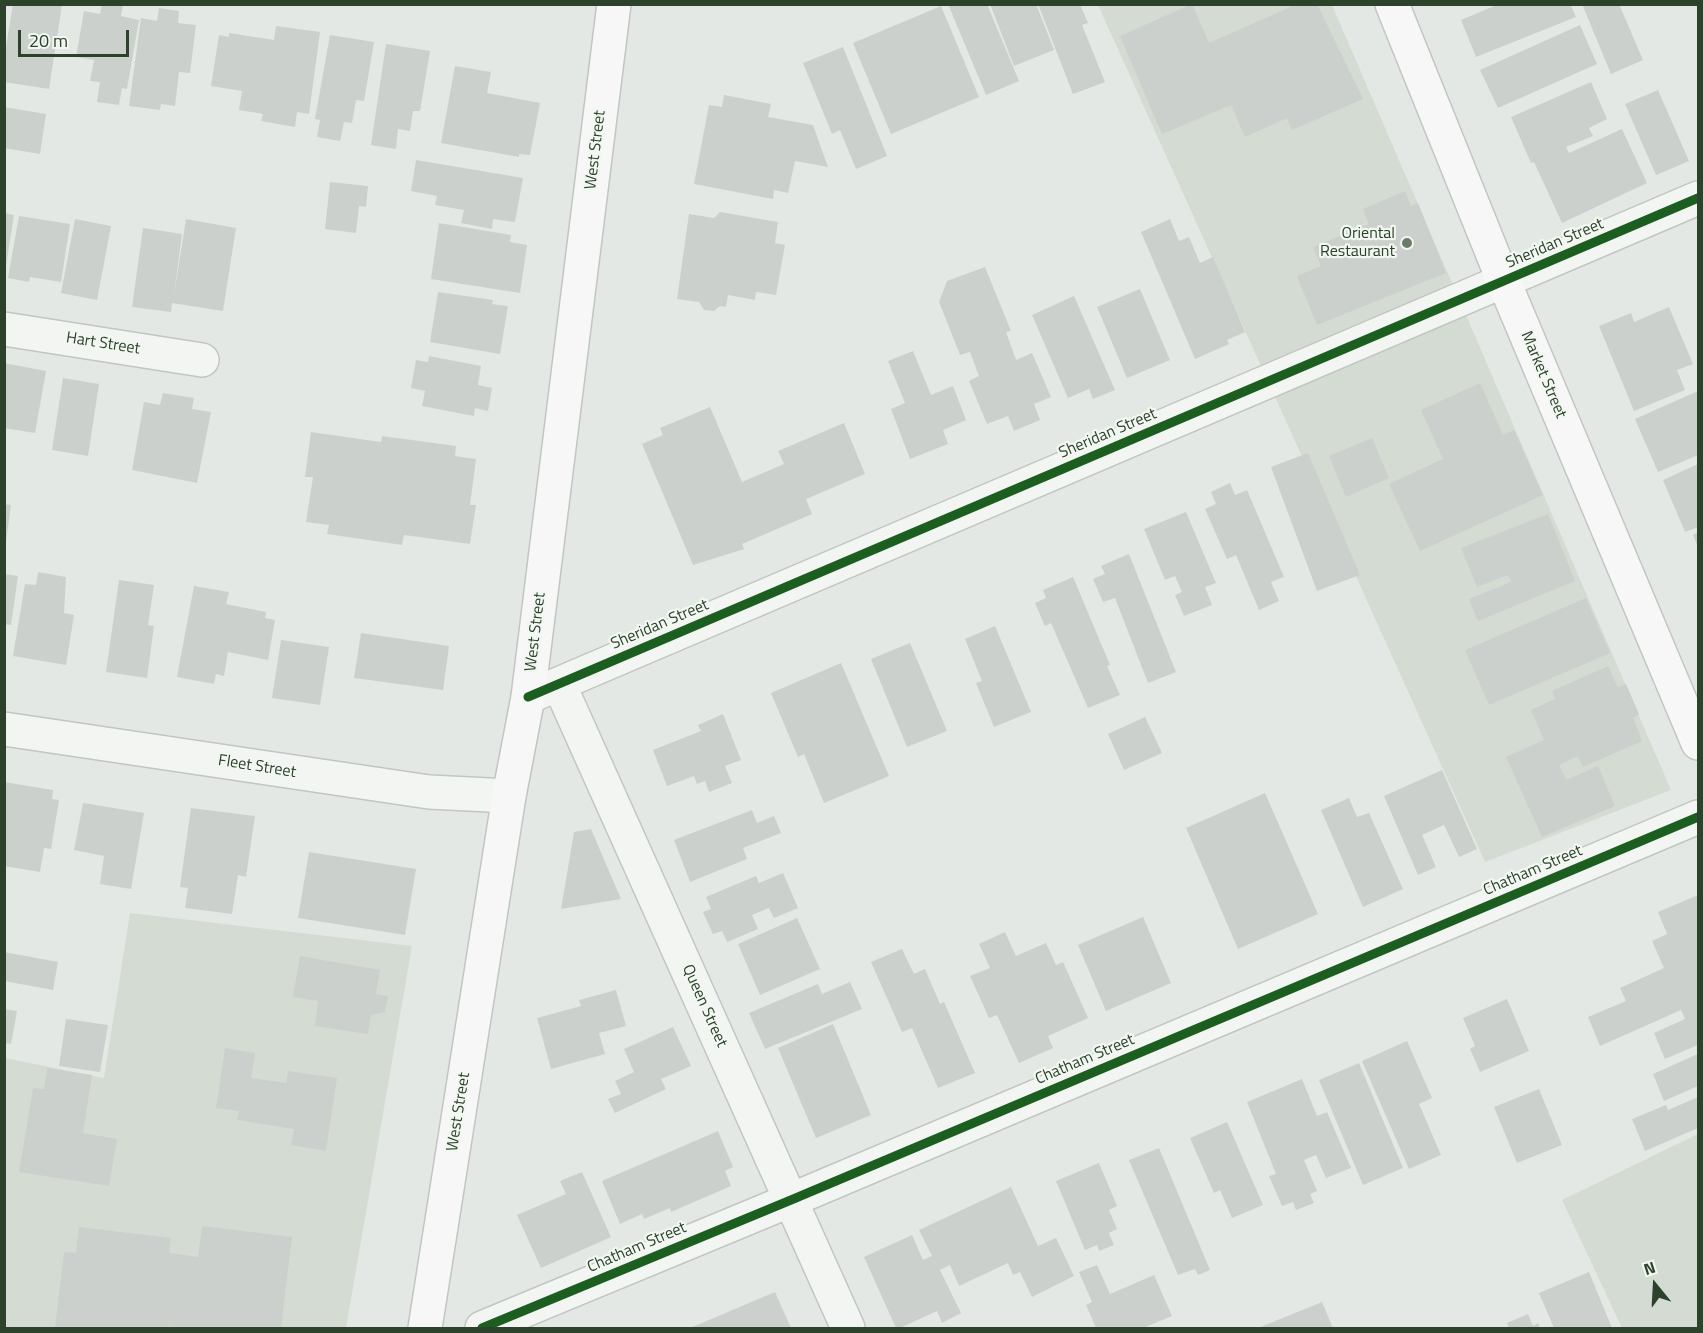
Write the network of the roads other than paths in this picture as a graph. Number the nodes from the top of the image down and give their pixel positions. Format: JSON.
{"nodes":[{"id":1,"x":614,"y":4,"type":"edge"},
{"id":2,"x":1392,"y":4,"type":"edge"},
{"id":3,"x":1698,"y":198,"type":"edge"},
{"id":4,"x":1504,"y":282,"type":"junction"},
{"id":5,"x":4,"y":329,"type":"edge"},
{"id":6,"x":202,"y":360,"type":"dead end"},
{"id":7,"x":559,"y":684,"type":"junction"},
{"id":8,"x":528,"y":697,"type":"junction"},
{"id":9,"x":4,"y":729,"type":"edge"},
{"id":10,"x":1698,"y":743,"type":"edge"},
{"id":11,"x":509,"y":796,"type":"junction"},
{"id":12,"x":1698,"y":817,"type":"edge"},
{"id":13,"x":791,"y":1200,"type":"junction"},
{"id":14,"x":425,"y":1329,"type":"edge"},
{"id":15,"x":483,"y":1329,"type":"edge"},
{"id":16,"x":848,"y":1329,"type":"edge"}],
"edges":[{"from":1,"to":8,"type":"main road","name":"West Street"},
{"from":2,"to":4,"type":"main road","name":"Market Street"},
{"from":3,"to":4,"type":"street","name":"Sheridan Street"},
{"from":4,"to":7,"type":"street","name":"Sheridan Street"},
{"from":4,"to":10,"type":"main road","name":"Market Street"},
{"from":5,"to":6,"type":"street","name":"Hart Street"},
{"from":7,"to":8,"type":"street","name":"Sheridan Street"},
{"from":7,"to":13,"type":"street","name":"Queen Street"},
{"from":8,"to":11,"type":"main road","name":"West Street"},
{"from":9,"to":11,"type":"street","name":"Fleet Street"},
{"from":11,"to":14,"type":"main road","name":"West Street"},
{"from":12,"to":13,"type":"street","name":"Chatham Street"},
{"from":13,"to":15,"type":"street","name":"Chatham Street"},
{"from":13,"to":16,"type":"street","name":"Queen Street"}]}
